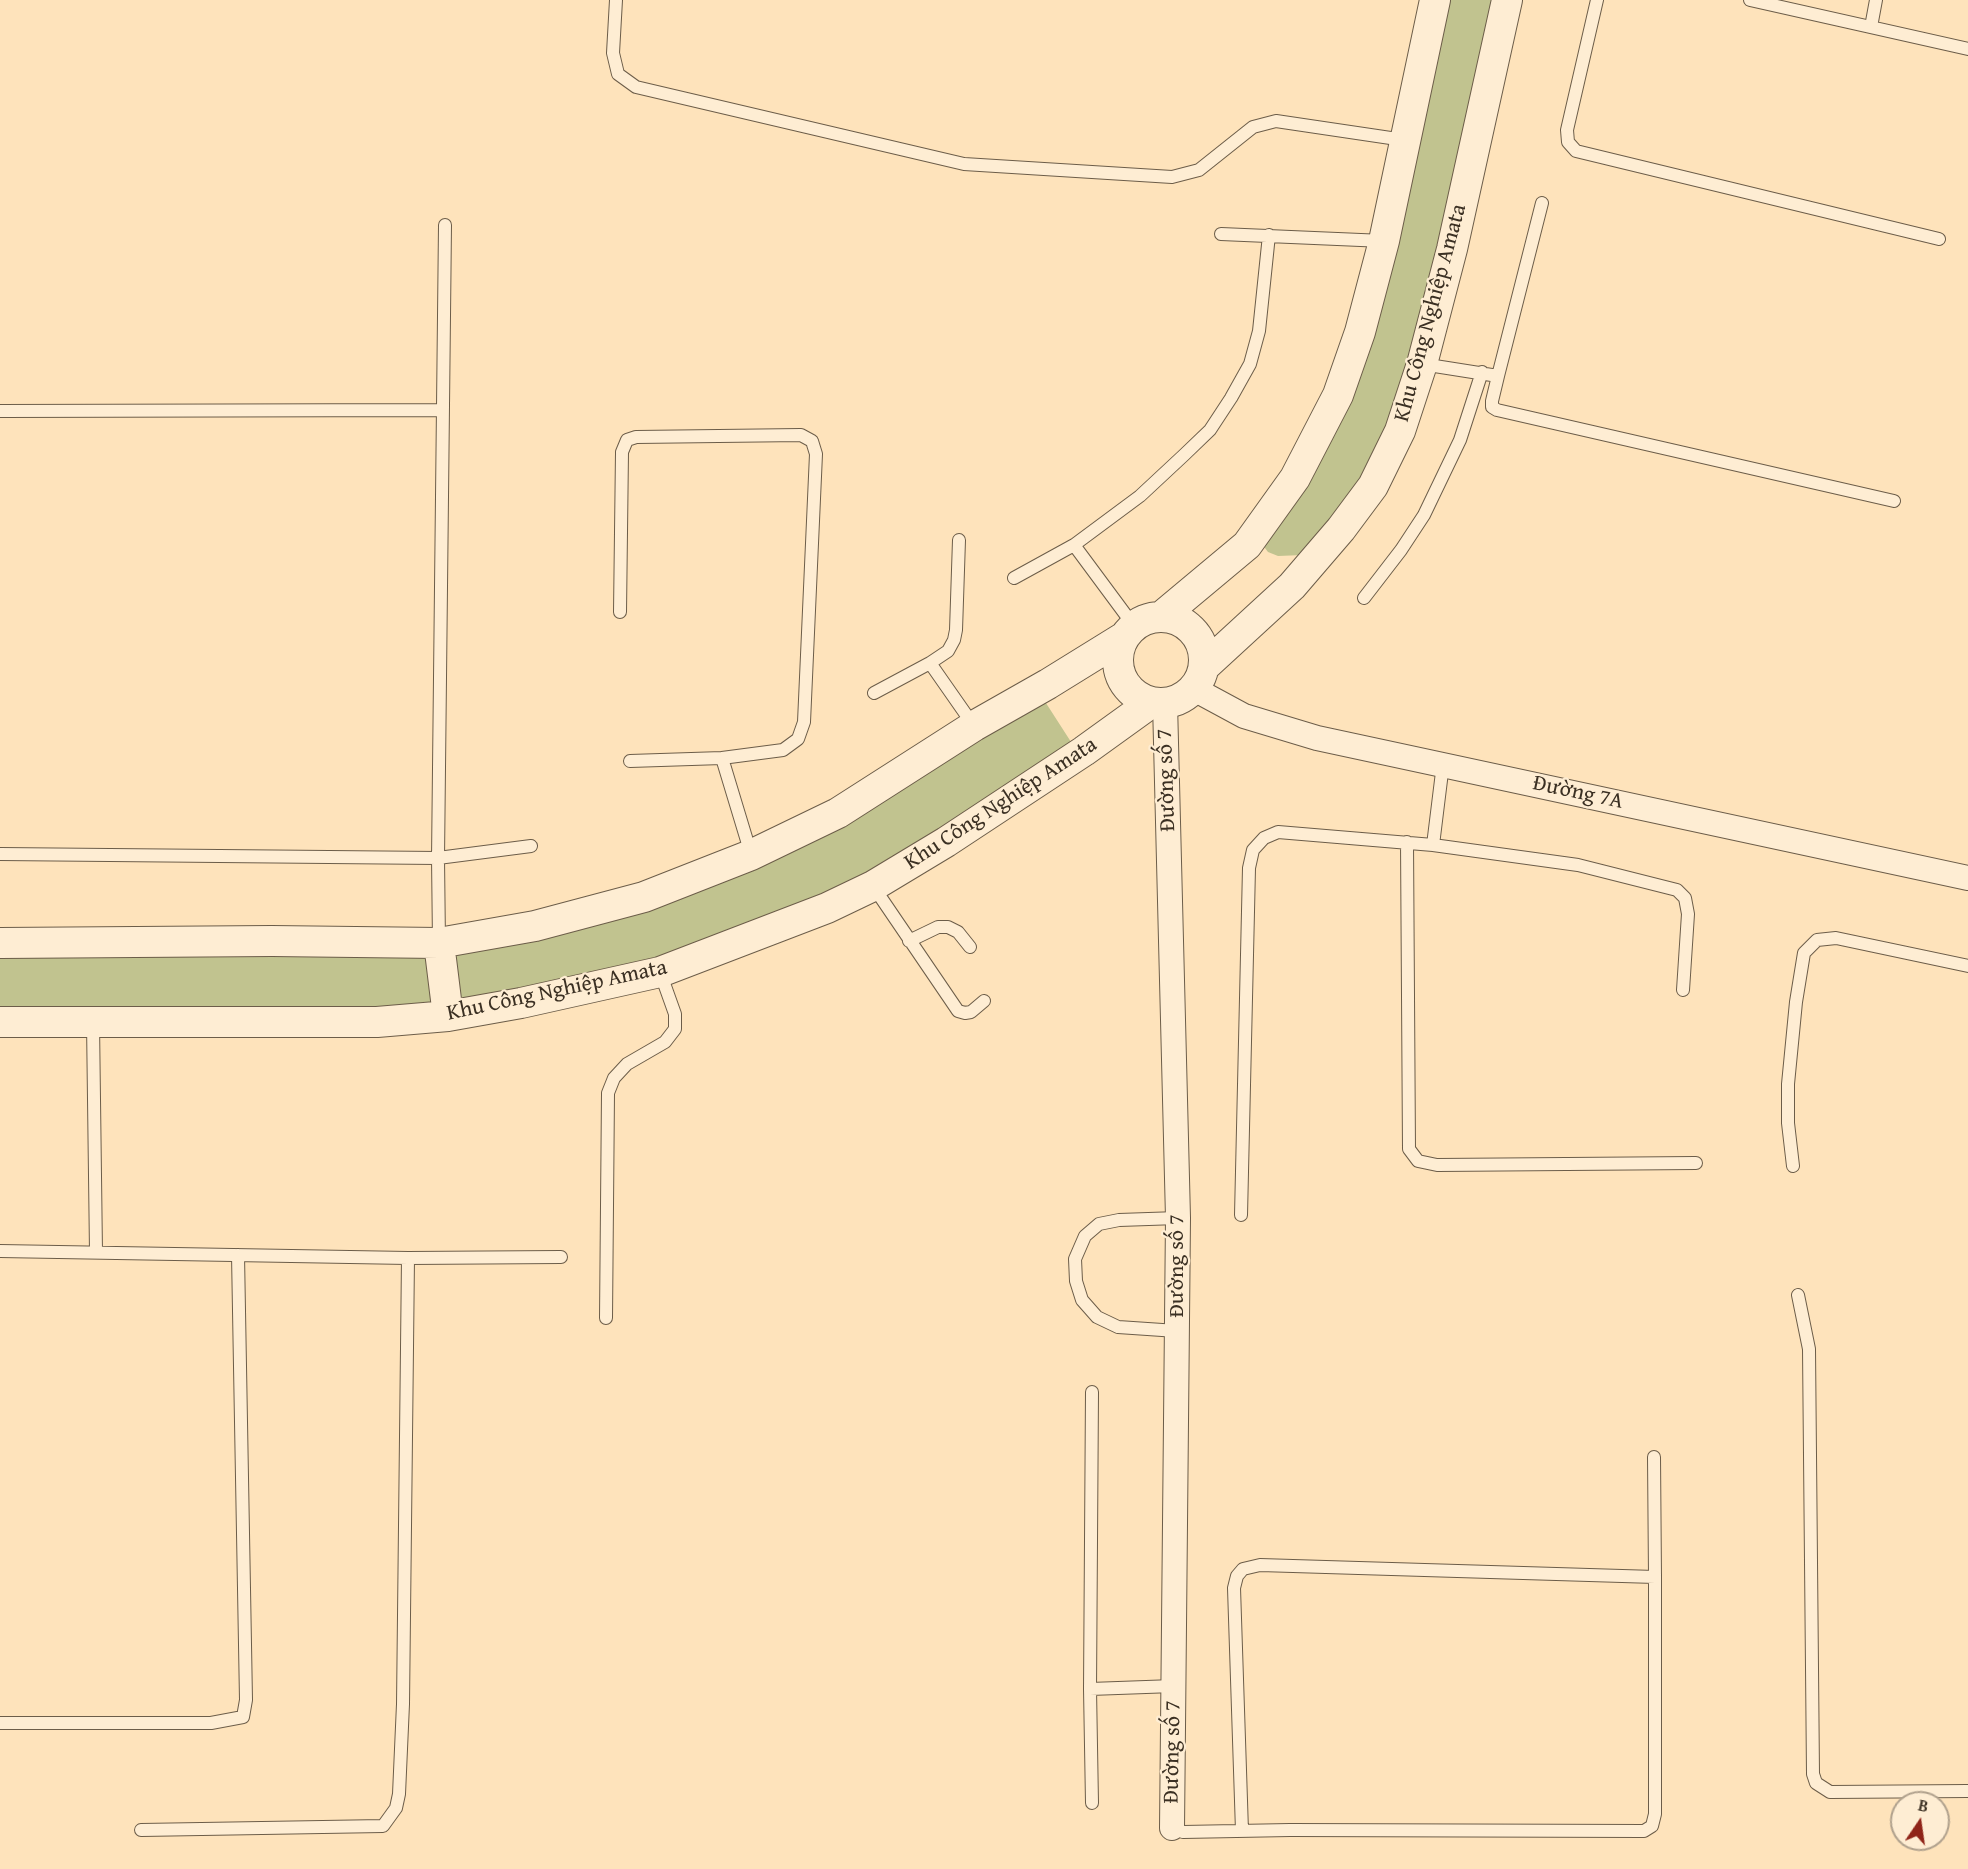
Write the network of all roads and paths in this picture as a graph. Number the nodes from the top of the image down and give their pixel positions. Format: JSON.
{"nodes":[{"id":1,"x":616,"y":0,"type":"edge"},
{"id":2,"x":1435,"y":0,"type":"edge"},
{"id":3,"x":1507,"y":0,"type":"edge"},
{"id":4,"x":1597,"y":0,"type":"edge"},
{"id":5,"x":1750,"y":0,"type":"edge"},
{"id":6,"x":1876,"y":0,"type":"edge"},
{"id":7,"x":1871,"y":27,"type":"junction"},
{"id":8,"x":1968,"y":49,"type":"edge"},
{"id":9,"x":1404,"y":140,"type":"junction"},
{"id":10,"x":1542,"y":203,"type":"dead end"},
{"id":11,"x":445,"y":225,"type":"dead end"},
{"id":12,"x":1221,"y":234,"type":"dead end"},
{"id":13,"x":1269,"y":235,"type":"junction"},
{"id":14,"x":1940,"y":239,"type":"dead end"},
{"id":15,"x":1384,"y":241,"type":"junction"},
{"id":16,"x":1422,"y":364,"type":"junction"},
{"id":17,"x":1482,"y":372,"type":"junction"},
{"id":18,"x":1498,"y":376,"type":"junction"},
{"id":19,"x":443,"y":410,"type":"junction"},
{"id":20,"x":0,"y":411,"type":"edge"},
{"id":21,"x":1894,"y":501,"type":"dead end"},
{"id":22,"x":959,"y":540,"type":"dead end"},
{"id":23,"x":1074,"y":545,"type":"junction"},
{"id":24,"x":1014,"y":578,"type":"dead end"},
{"id":25,"x":1364,"y":598,"type":"dead end"},
{"id":26,"x":620,"y":612,"type":"dead end"},
{"id":27,"x":1162,"y":616,"type":"junction"},
{"id":28,"x":1129,"y":631,"type":"junction"},
{"id":29,"x":930,"y":663,"type":"junction"},
{"id":30,"x":1199,"y":678,"type":"junction"},
{"id":31,"x":874,"y":693,"type":"dead end"},
{"id":32,"x":1158,"y":703,"type":"junction"},
{"id":33,"x":974,"y":726,"type":"junction"},
{"id":34,"x":722,"y":758,"type":"junction"},
{"id":35,"x":630,"y":761,"type":"dead end"},
{"id":36,"x":1443,"y":764,"type":"junction"},
{"id":37,"x":1407,"y":842,"type":"junction"},
{"id":38,"x":1433,"y":845,"type":"junction"},
{"id":39,"x":531,"y":846,"type":"dead end"},
{"id":40,"x":0,"y":854,"type":"edge"},
{"id":41,"x":751,"y":855,"type":"junction"},
{"id":42,"x":438,"y":858,"type":"junction"},
{"id":43,"x":1968,"y":878,"type":"edge"},
{"id":44,"x":873,"y":886,"type":"junction"},
{"id":45,"x":909,"y":941,"type":"junction"},
{"id":46,"x":0,"y":943,"type":"edge"},
{"id":47,"x":439,"y":943,"type":"junction"},
{"id":48,"x":970,"y":947,"type":"dead end"},
{"id":49,"x":1968,"y":966,"type":"edge"},
{"id":50,"x":660,"y":972,"type":"junction"},
{"id":51,"x":1683,"y":990,"type":"dead end"},
{"id":52,"x":984,"y":1001,"type":"dead end"},
{"id":53,"x":448,"y":1016,"type":"junction"},
{"id":54,"x":0,"y":1022,"type":"edge"},
{"id":55,"x":93,"y":1023,"type":"junction"},
{"id":56,"x":1696,"y":1163,"type":"dead end"},
{"id":57,"x":1793,"y":1166,"type":"dead end"},
{"id":58,"x":1240,"y":1215,"type":"dead end"},
{"id":59,"x":1178,"y":1218,"type":"junction"},
{"id":60,"x":0,"y":1251,"type":"edge"},
{"id":61,"x":96,"y":1252,"type":"junction"},
{"id":62,"x":238,"y":1255,"type":"junction"},
{"id":63,"x":561,"y":1257,"type":"dead end"},
{"id":64,"x":408,"y":1258,"type":"junction"},
{"id":65,"x":1798,"y":1295,"type":"dead end"},
{"id":66,"x":606,"y":1318,"type":"dead end"},
{"id":67,"x":1177,"y":1331,"type":"junction"},
{"id":68,"x":1092,"y":1392,"type":"dead end"},
{"id":69,"x":1654,"y":1457,"type":"dead end"},
{"id":70,"x":1655,"y":1577,"type":"junction"},
{"id":71,"x":1174,"y":1686,"type":"junction"},
{"id":72,"x":1090,"y":1689,"type":"junction"},
{"id":73,"x":0,"y":1723,"type":"edge"},
{"id":74,"x":1968,"y":1791,"type":"edge"},
{"id":75,"x":1092,"y":1803,"type":"dead end"},
{"id":76,"x":1172,"y":1828,"type":"joint"},
{"id":77,"x":141,"y":1830,"type":"dead end"},
{"id":78,"x":1242,"y":1831,"type":"junction"}],
"edges":[{"from":1,"to":9,"type":"lane"},
{"from":2,"to":9,"type":"street"},
{"from":3,"to":16,"type":"street","name":"Khu Công Nghiệp Amata"},
{"from":4,"to":14,"type":"lane"},
{"from":5,"to":7,"type":"lane"},
{"from":6,"to":7,"type":"lane"},
{"from":7,"to":8,"type":"lane"},
{"from":9,"to":15,"type":"street"},
{"from":10,"to":18,"type":"lane"},
{"from":11,"to":19,"type":"lane"},
{"from":12,"to":13,"type":"lane"},
{"from":13,"to":15,"type":"lane"},
{"from":13,"to":23,"type":"lane"},
{"from":15,"to":27,"type":"street"},
{"from":16,"to":17,"type":"lane"},
{"from":16,"to":30,"type":"street","name":"Khu Công Nghiệp Amata"},
{"from":17,"to":18,"type":"lane"},
{"from":17,"to":25,"type":"lane"},
{"from":18,"to":21,"type":"lane"},
{"from":19,"to":20,"type":"lane"},
{"from":19,"to":42,"type":"lane"},
{"from":22,"to":29,"type":"lane"},
{"from":23,"to":24,"type":"lane"},
{"from":23,"to":28,"type":"lane"},
{"from":26,"to":34,"type":"lane"},
{"from":27,"to":28,"type":"street"},
{"from":27,"to":30,"type":"street"},
{"from":28,"to":32,"type":"street"},
{"from":28,"to":33,"type":"street"},
{"from":29,"to":31,"type":"lane"},
{"from":29,"to":33,"type":"lane"},
{"from":30,"to":32,"type":"street"},
{"from":30,"to":36,"type":"street","name":"Đường 7A"},
{"from":32,"to":44,"type":"street","name":"Khu Công Nghiệp Amata"},
{"from":32,"to":59,"type":"street","name":"Đường số 7"},
{"from":33,"to":41,"type":"street"},
{"from":34,"to":35,"type":"lane"},
{"from":34,"to":41,"type":"lane"},
{"from":36,"to":38,"type":"lane"},
{"from":36,"to":43,"type":"street","name":"Đường 7A"},
{"from":37,"to":38,"type":"lane"},
{"from":37,"to":56,"type":"lane"},
{"from":37,"to":58,"type":"lane"},
{"from":38,"to":51,"type":"lane"},
{"from":39,"to":42,"type":"lane"},
{"from":40,"to":42,"type":"lane"},
{"from":41,"to":47,"type":"street"},
{"from":42,"to":47,"type":"lane"},
{"from":44,"to":45,"type":"lane"},
{"from":44,"to":50,"type":"street","name":"Khu Công Nghiệp Amata"},
{"from":45,"to":48,"type":"lane"},
{"from":45,"to":52,"type":"lane"},
{"from":46,"to":47,"type":"street"},
{"from":47,"to":53,"type":"street"},
{"from":49,"to":57,"type":"lane"},
{"from":50,"to":53,"type":"street","name":"Khu Công Nghiệp Amata"},
{"from":50,"to":66,"type":"lane"},
{"from":53,"to":55,"type":"street","name":"Khu Công Nghiệp Amata"},
{"from":54,"to":55,"type":"street","name":"Khu Công Nghiệp Amata"},
{"from":55,"to":61,"type":"lane"},
{"from":59,"to":67,"type":"street","name":"Đường số 7"},
{"from":59,"to":67,"type":"lane"},
{"from":60,"to":61,"type":"lane"},
{"from":61,"to":62,"type":"lane"},
{"from":62,"to":64,"type":"lane"},
{"from":62,"to":73,"type":"lane"},
{"from":63,"to":64,"type":"lane"},
{"from":64,"to":77,"type":"lane"},
{"from":65,"to":74,"type":"lane"},
{"from":67,"to":71,"type":"street","name":"Đường số 7"},
{"from":68,"to":72,"type":"lane"},
{"from":69,"to":70,"type":"lane"},
{"from":70,"to":78,"type":"lane"},
{"from":70,"to":78,"type":"lane"},
{"from":71,"to":72,"type":"lane"},
{"from":71,"to":76,"type":"street","name":"Đường số 7"},
{"from":72,"to":75,"type":"lane"},
{"from":76,"to":78,"type":"lane"}]}
